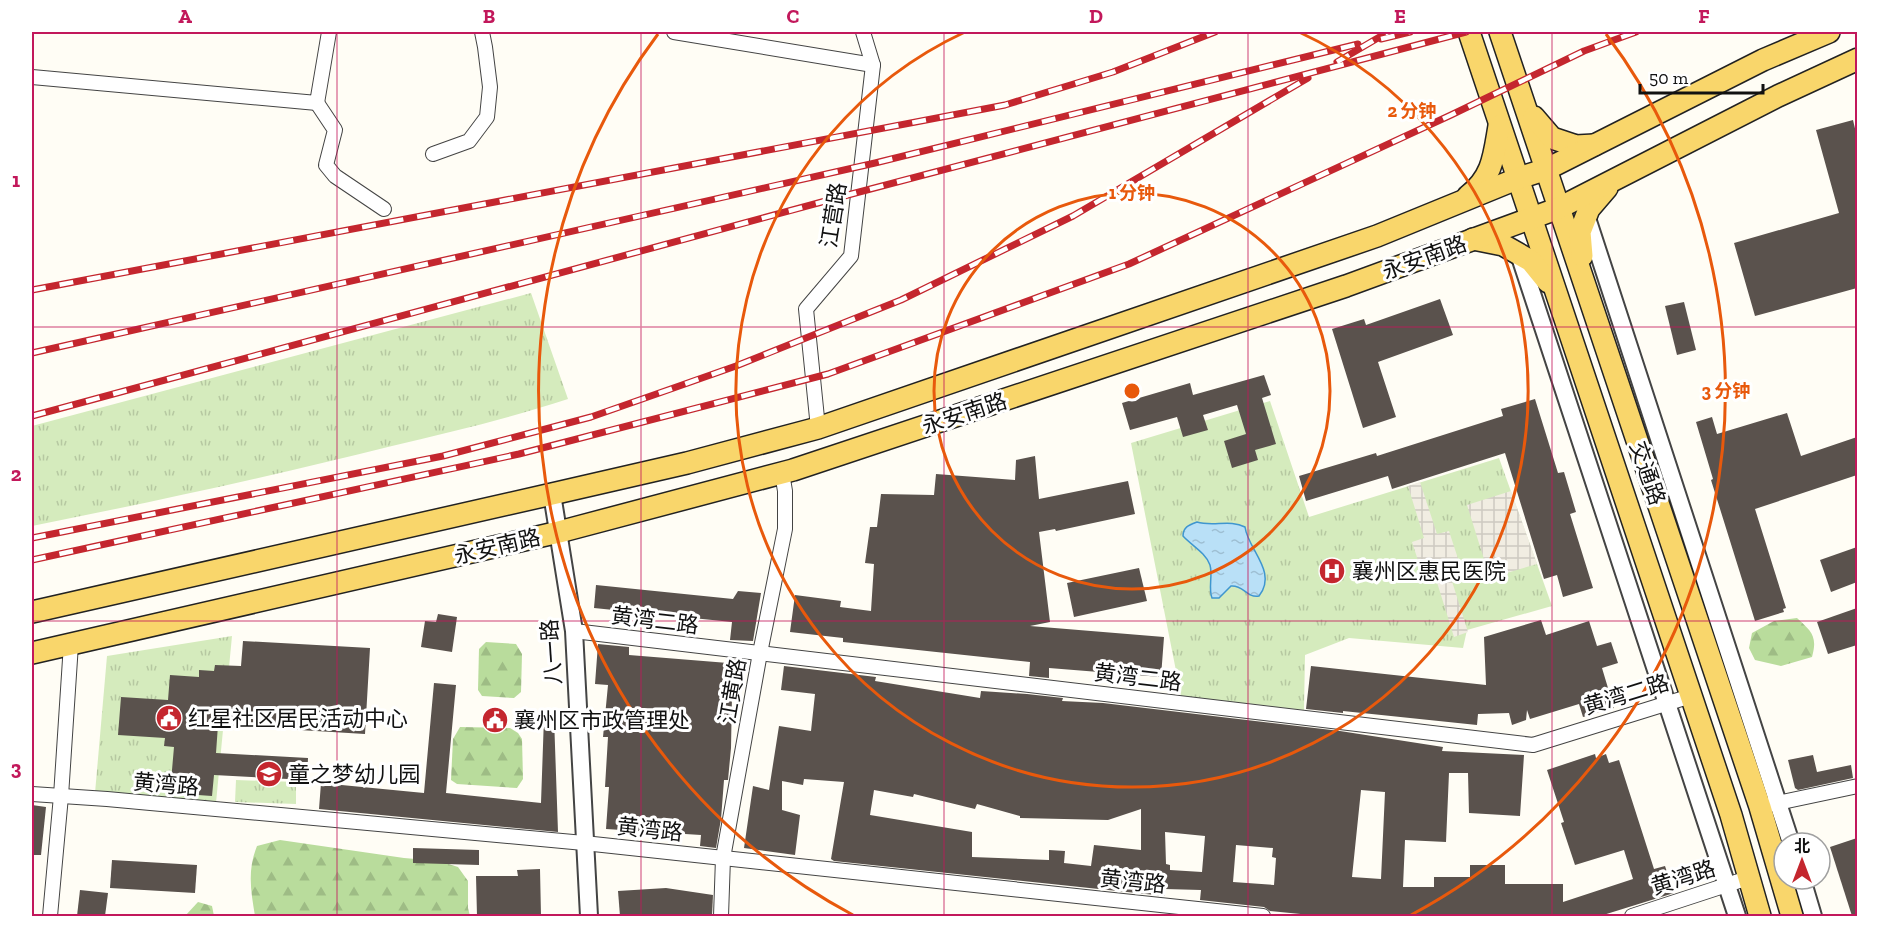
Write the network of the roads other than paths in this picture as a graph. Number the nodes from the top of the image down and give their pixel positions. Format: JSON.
{"nodes":[{"id":1,"x":329,"y":32,"type":"edge"},
{"id":2,"x":482,"y":32,"type":"edge"},
{"id":3,"x":674,"y":32,"type":"edge"},
{"id":4,"x":862,"y":32,"type":"edge"},
{"id":5,"x":1469,"y":32,"type":"edge"},
{"id":6,"x":1500,"y":32,"type":"edge"},
{"id":7,"x":1829,"y":32,"type":"edge"},
{"id":8,"x":1857,"y":59,"type":"edge"},
{"id":9,"x":873,"y":65,"type":"junction"},
{"id":10,"x":32,"y":77,"type":"edge"},
{"id":11,"x":317,"y":102,"type":"junction"},
{"id":12,"x":1526,"y":108,"type":"junction"},
{"id":13,"x":1500,"y":123,"type":"junction"},
{"id":14,"x":1595,"y":145,"type":"junction"},
{"id":15,"x":433,"y":154,"type":"dead end"},
{"id":16,"x":1547,"y":169,"type":"junction"},
{"id":17,"x":1519,"y":178,"type":"junction"},
{"id":18,"x":1614,"y":180,"type":"junction"},
{"id":19,"x":1462,"y":201,"type":"junction"},
{"id":20,"x":1559,"y":208,"type":"junction"},
{"id":21,"x":384,"y":209,"type":"dead end"},
{"id":22,"x":1587,"y":215,"type":"junction"},
{"id":23,"x":1532,"y":217,"type":"junction"},
{"id":24,"x":1473,"y":239,"type":"junction"},
{"id":25,"x":1519,"y":255,"type":"junction"},
{"id":26,"x":1585,"y":284,"type":"junction"},
{"id":27,"x":1557,"y":294,"type":"junction"},
{"id":28,"x":818,"y":428,"type":"junction"},
{"id":29,"x":782,"y":473,"type":"junction"},
{"id":30,"x":552,"y":494,"type":"junction"},
{"id":31,"x":559,"y":532,"type":"junction"},
{"id":32,"x":32,"y":612,"type":"edge"},
{"id":33,"x":574,"y":631,"type":"junction"},
{"id":34,"x":71,"y":644,"type":"junction"},
{"id":35,"x":32,"y":653,"type":"edge"},
{"id":36,"x":760,"y":653,"type":"junction"},
{"id":37,"x":1691,"y":696,"type":"junction"},
{"id":38,"x":1667,"y":703,"type":"junction"},
{"id":39,"x":1857,"y":786,"type":"edge"},
{"id":40,"x":32,"y":794,"type":"edge"},
{"id":41,"x":61,"y":796,"type":"junction"},
{"id":42,"x":1770,"y":805,"type":"junction"},
{"id":43,"x":1784,"y":831,"type":"edge"},
{"id":44,"x":585,"y":843,"type":"junction"},
{"id":45,"x":723,"y":858,"type":"junction"},
{"id":46,"x":1748,"y":878,"type":"junction"},
{"id":47,"x":1727,"y":885,"type":"junction"},
{"id":48,"x":1806,"y":891,"type":"edge"},
{"id":49,"x":1124,"y":901,"type":"junction"},
{"id":50,"x":50,"y":916,"type":"edge"},
{"id":51,"x":589,"y":916,"type":"edge"},
{"id":52,"x":721,"y":916,"type":"edge"},
{"id":53,"x":1122,"y":916,"type":"edge"},
{"id":54,"x":1263,"y":916,"type":"edge"},
{"id":55,"x":1632,"y":916,"type":"edge"},
{"id":56,"x":1737,"y":916,"type":"edge"},
{"id":57,"x":1760,"y":916,"type":"edge"},
{"id":58,"x":1792,"y":916,"type":"edge"},
{"id":59,"x":1813,"y":916,"type":"edge"}],
"edges":[{"from":1,"to":11,"type":"street"},
{"from":2,"to":15,"type":"street"},
{"from":3,"to":9,"type":"street"},
{"from":4,"to":9,"type":"street","name":"江营路"},
{"from":5,"to":13,"type":"main road","name":"交通路"},
{"from":6,"to":12,"type":"main road","name":"交通路"},
{"from":7,"to":14,"type":"main road","name":"永安南路"},
{"from":8,"to":18,"type":"main road","name":"永安南路"},
{"from":9,"to":28,"type":"street","name":"江营路"},
{"from":10,"to":11,"type":"street"},
{"from":11,"to":21,"type":"street"},
{"from":12,"to":14,"type":"main road"},
{"from":12,"to":16,"type":"main road","name":"交通路"},
{"from":13,"to":17,"type":"main road","name":"交通路"},
{"from":13,"to":19,"type":"main road"},
{"from":14,"to":16,"type":"main road","name":"永安南路"},
{"from":16,"to":17,"type":"main road","name":"永安南路"},
{"from":16,"to":20,"type":"main road","name":"交通路"},
{"from":17,"to":19,"type":"main road","name":"永安南路"},
{"from":17,"to":23,"type":"main road","name":"交通路"},
{"from":18,"to":20,"type":"main road","name":"永安南路"},
{"from":18,"to":22,"type":"main road"},
{"from":19,"to":28,"type":"main road","name":"永安南路"},
{"from":20,"to":23,"type":"main road","name":"永安南路"},
{"from":20,"to":26,"type":"main road","name":"交通路"},
{"from":22,"to":26,"type":"main road"},
{"from":22,"to":42,"type":"street"},
{"from":23,"to":24,"type":"main road","name":"永安南路"},
{"from":23,"to":27,"type":"main road","name":"交通路"},
{"from":24,"to":25,"type":"main road"},
{"from":24,"to":29,"type":"main road","name":"永安南路"},
{"from":25,"to":27,"type":"main road"},
{"from":25,"to":38,"type":"street"},
{"from":26,"to":42,"type":"main road","name":"交通路"},
{"from":27,"to":37,"type":"main road","name":"交通路"},
{"from":28,"to":30,"type":"main road","name":"永安南路"},
{"from":29,"to":31,"type":"main road","name":"永安南路"},
{"from":29,"to":36,"type":"street","name":"江黄路"},
{"from":30,"to":31,"type":"street","name":"八一路"},
{"from":30,"to":32,"type":"main road","name":"永安南路"},
{"from":31,"to":33,"type":"street","name":"八一路"},
{"from":31,"to":34,"type":"main road","name":"永安南路"},
{"from":33,"to":36,"type":"street","name":"黄湾二路"},
{"from":33,"to":44,"type":"street","name":"八一路"},
{"from":34,"to":35,"type":"main road","name":"永安南路"},
{"from":34,"to":41,"type":"street"},
{"from":36,"to":38,"type":"street","name":"黄湾二路"},
{"from":36,"to":45,"type":"street","name":"江黄路"},
{"from":37,"to":38,"type":"street","name":"黄湾二路"},
{"from":37,"to":46,"type":"main road","name":"交通路"},
{"from":38,"to":47,"type":"street"},
{"from":39,"to":42,"type":"street"},
{"from":40,"to":41,"type":"street","name":"黄湾路"},
{"from":41,"to":44,"type":"street","name":"黄湾路"},
{"from":41,"to":50,"type":"street"},
{"from":42,"to":43,"type":"street"},
{"from":42,"to":58,"type":"main road","name":"交通路"},
{"from":44,"to":45,"type":"street","name":"黄湾路"},
{"from":44,"to":51,"type":"street","name":"八一路"},
{"from":45,"to":49,"type":"street","name":"黄湾路"},
{"from":45,"to":52,"type":"street","name":"江黄路"},
{"from":46,"to":47,"type":"street","name":"黄湾路"},
{"from":46,"to":57,"type":"main road","name":"交通路"},
{"from":47,"to":55,"type":"street","name":"黄湾路"},
{"from":47,"to":56,"type":"street"},
{"from":48,"to":59,"type":"street"},
{"from":49,"to":53,"type":"street"},
{"from":49,"to":54,"type":"street","name":"黄湾路"}]}
